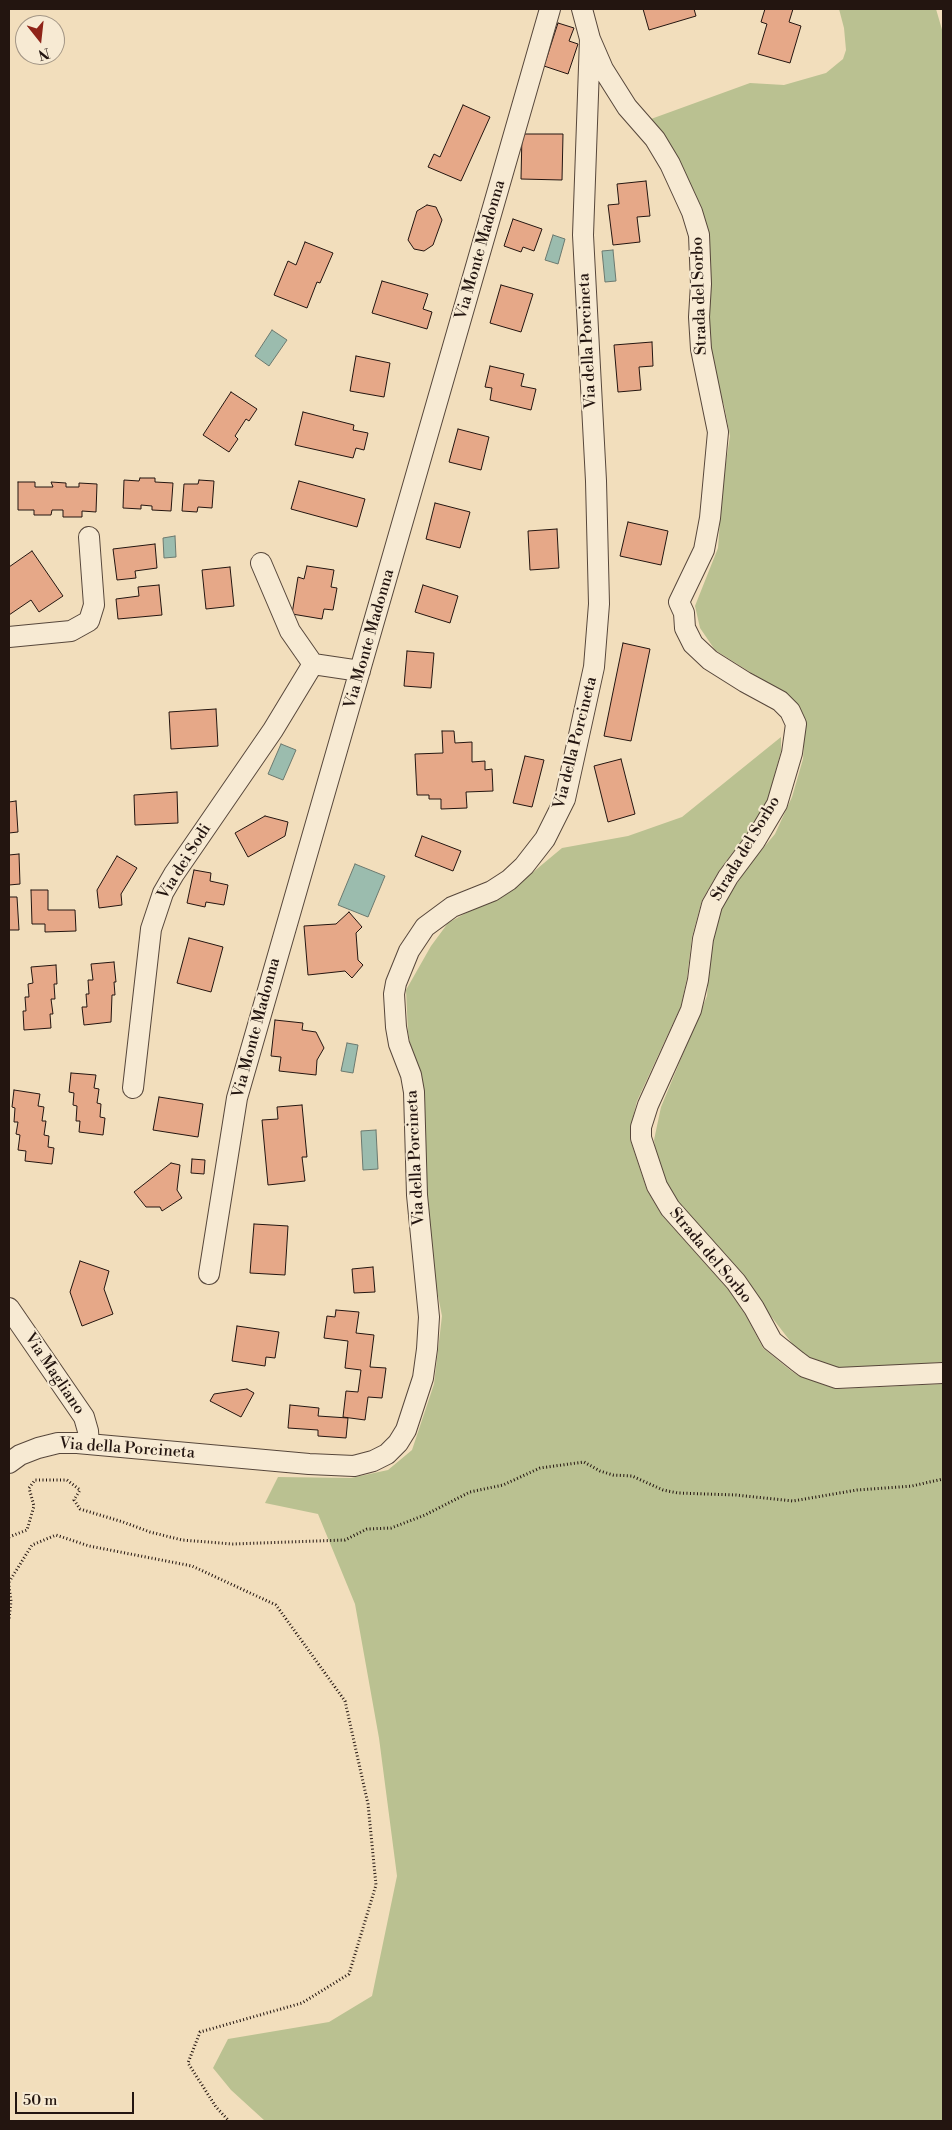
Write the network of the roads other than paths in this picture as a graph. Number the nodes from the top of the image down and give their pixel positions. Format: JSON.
{"nodes":[{"id":1,"x":550,"y":9,"type":"edge"},
{"id":2,"x":582,"y":9,"type":"edge"},
{"id":3,"x":590,"y":39,"type":"junction"},
{"id":4,"x":88,"y":537,"type":"dead end"},
{"id":5,"x":261,"y":563,"type":"dead end"},
{"id":6,"x":9,"y":637,"type":"edge"},
{"id":7,"x":313,"y":664,"type":"junction"},
{"id":8,"x":360,"y":671,"type":"junction"},
{"id":9,"x":133,"y":1088,"type":"dead end"},
{"id":10,"x":209,"y":1274,"type":"dead end"},
{"id":11,"x":9,"y":1308,"type":"edge"},
{"id":12,"x":943,"y":1373,"type":"edge"},
{"id":13,"x":89,"y":1444,"type":"junction"},
{"id":14,"x":9,"y":1463,"type":"edge"}],
"edges":[{"from":1,"to":8,"type":"street","name":"Via Monte Madonna"},
{"from":2,"to":3,"type":"street","name":"Strada del Sorbo"},
{"from":3,"to":12,"type":"street","name":"Strada del Sorbo"},
{"from":3,"to":13,"type":"street","name":"Via della Porcineta"},
{"from":4,"to":6,"type":"street"},
{"from":5,"to":7,"type":"street"},
{"from":7,"to":8,"type":"street"},
{"from":7,"to":9,"type":"street","name":"Via dei Sodi"},
{"from":8,"to":10,"type":"street","name":"Via Monte Madonna"},
{"from":11,"to":13,"type":"street","name":"Via Magliano"},
{"from":13,"to":14,"type":"street","name":"Via della Porcineta"}]}
